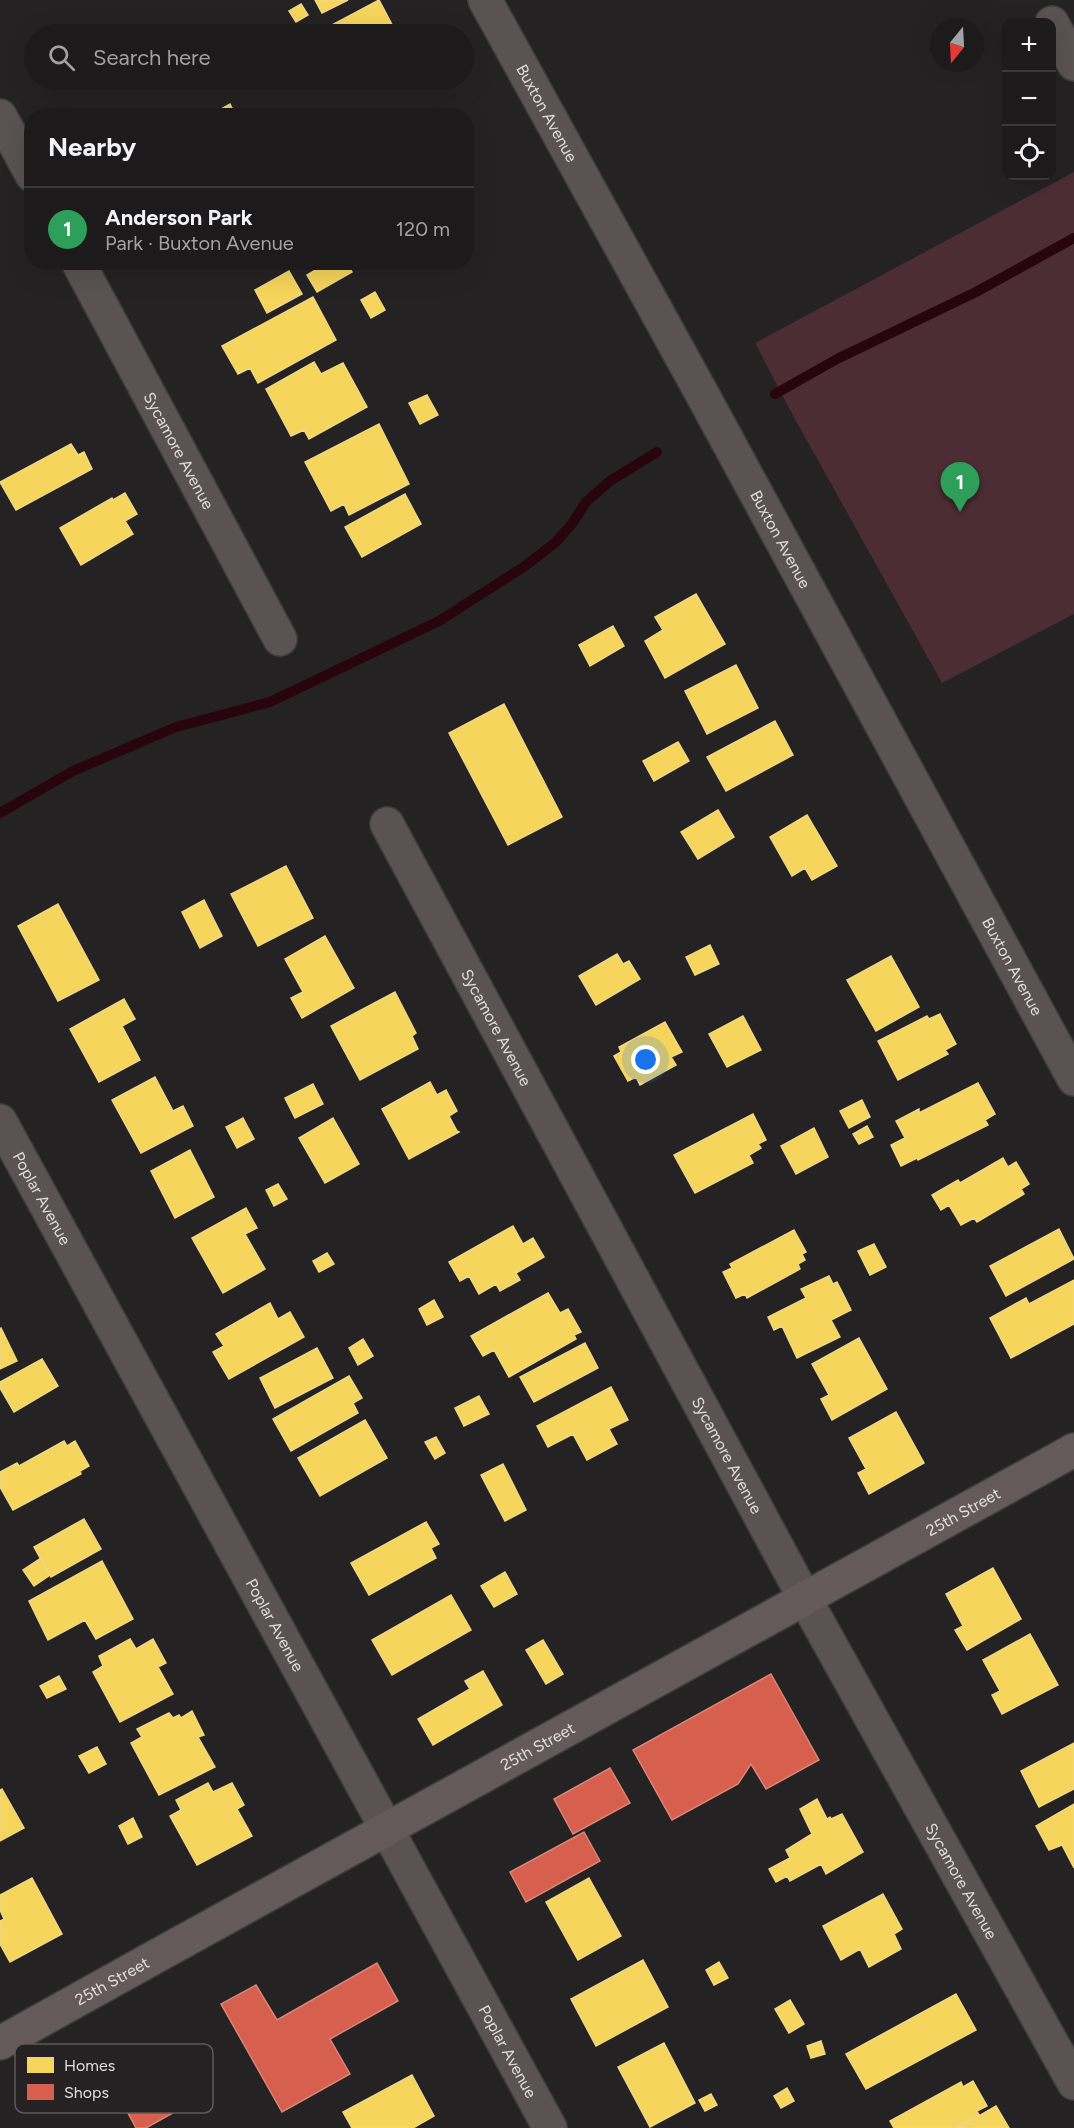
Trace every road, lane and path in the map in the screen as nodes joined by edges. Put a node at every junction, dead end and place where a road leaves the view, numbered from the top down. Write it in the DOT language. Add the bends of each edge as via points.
graph roads {
  1 [pos="485,0"];
  2 [pos="1039,0"];
  3 [pos="1048,18"];
  4 [pos="1056,32"];
  5 [pos="1074,64"];
  6 [pos="0,116"];
  7 [pos="24,160"];
  8 [pos="82,270"];
  9 [pos="280,639"];
  10 [pos="387,824"];
  11 [pos="1074,1079"];
  12 [pos="0,1121"];
  13 [pos="1074,1450"];
  14 [pos="806,1599"];
  15 [pos="386,1828"];
  16 [pos="0,2043"];
  17 [pos="1074,2083"];
  18 [pos="550,2128"];
  1 -- 11 [label="street, Buxton Avenue"];
  2 -- 3 [label="street"];
  4 -- 5 [label="street"];
  6 -- 7 [label="street"];
  8 -- 9 [label="street, Sycamore Avenue"];
  10 -- 14 [label="street, Sycamore Avenue"];
  12 -- 15 [label="street, Poplar Avenue"];
  13 -- 14 [label="main road, 25th Street"];
  14 -- 15 [label="main road, 25th Street"];
  14 -- 17 [label="street, Sycamore Avenue"];
  15 -- 16 [label="main road, 25th Street"];
  15 -- 18 [label="street, Poplar Avenue"];
}
